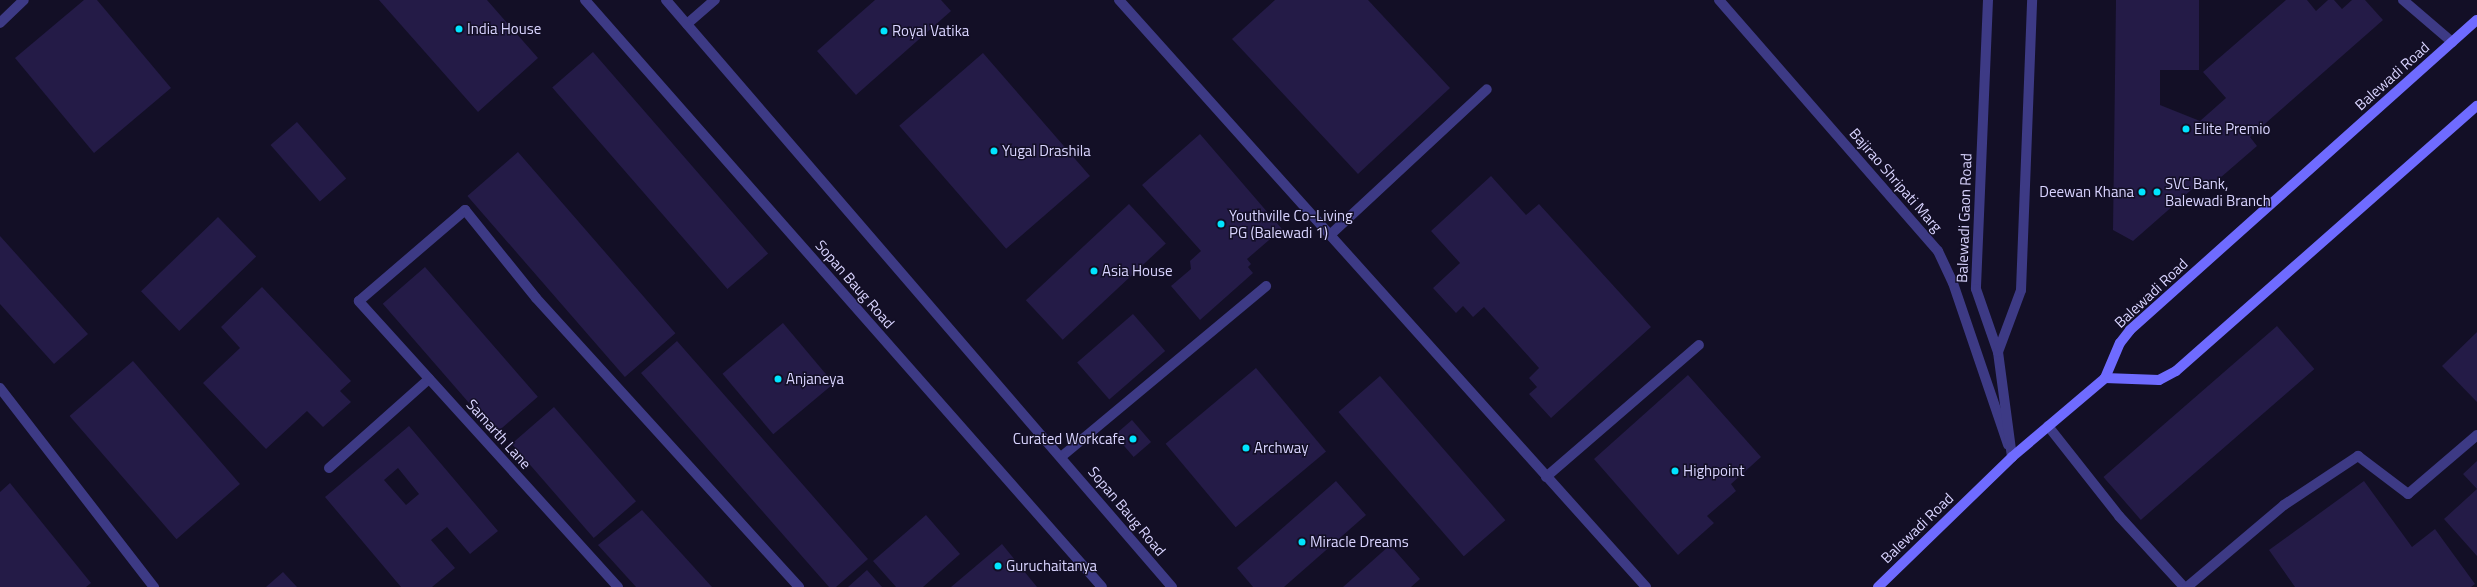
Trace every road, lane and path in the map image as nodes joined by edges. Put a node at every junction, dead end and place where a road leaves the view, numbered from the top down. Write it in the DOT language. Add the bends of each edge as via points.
graph roads {
  1 [pos="24,0"];
  2 [pos="586,0"];
  3 [pos="666,0"];
  4 [pos="715,0"];
  5 [pos="1119,0"];
  6 [pos="1719,0"];
  7 [pos="1988,0"];
  8 [pos="2032,0"];
  9 [pos="2403,0"];
  10 [pos="2477,20"];
  11 [pos="0,23"];
  12 [pos="686,24"];
  13 [pos="2452,42"];
  14 [pos="1487,89"];
  15 [pos="2477,106"];
  16 [pos="1330,235"];
  17 [pos="1266,286"];
  18 [pos="1699,345"];
  19 [pos="1998,352"];
  20 [pos="2105,378"];
  21 [pos="429,379"];
  22 [pos="0,388"];
  23 [pos="2048,426"];
  24 [pos="2477,435"];
  25 [pos="1061,457"];
  26 [pos="2012,457"];
  27 [pos="329,468"];
  28 [pos="1546,477"];
  29 [pos="154,587"];
  30 [pos="618,587"];
  31 [pos="799,587"];
  32 [pos="1102,587"];
  33 [pos="1172,587"];
  34 [pos="1646,587"];
  35 [pos="1878,587"];
  36 [pos="2186,587"];
  1 -- 11 [label="street"];
  2 -- 32 [label="street, Sopan Baug Road"];
  3 -- 12 [label="street, Sopan Baug Road"];
  4 -- 12 [label="street"];
  5 -- 16 [label="street"];
  6 -- 26 [label="street, Bajirao Shripati Marg" via="1938,251 1954,283"];
  7 -- 19 [label="street, Balewadi Gaon Road" via="1976,289"];
  8 -- 19 [label="street" via="2021,290"];
  9 -- 13 [label="street"];
  10 -- 13 [label="main road, Balewadi Road"];
  12 -- 25 [label="street, Sopan Baug Road"];
  13 -- 20 [label="main road, Balewadi Road" via="2130,330 2120,343"];
  14 -- 16 [label="street"];
  15 -- 20 [label="main road" via="2176,371 2159,380"];
  16 -- 28 [label="street"];
  17 -- 25 [label="street"];
  18 -- 28 [label="street"];
  19 -- 26 [label="street, Balewadi Gaon Road"];
  20 -- 23 [label="main road, Balewadi Road"];
  21 -- 27 [label="street"];
  21 -- 30 [label="street, Samarth Lane"];
  21 -- 31 [label="street, Samarth Lane" via="359,301 465,210 536,298"];
  22 -- 29 [label="street"];
  23 -- 26 [label="main road, Balewadi Road"];
  23 -- 36 [label="street" via="2119,516"];
  24 -- 36 [label="street" via="2408,494 2358,456 2284,505"];
  25 -- 33 [label="street, Sopan Baug Road"];
  26 -- 35 [label="main road, Balewadi Road"];
  28 -- 34 [label="street"];
}
